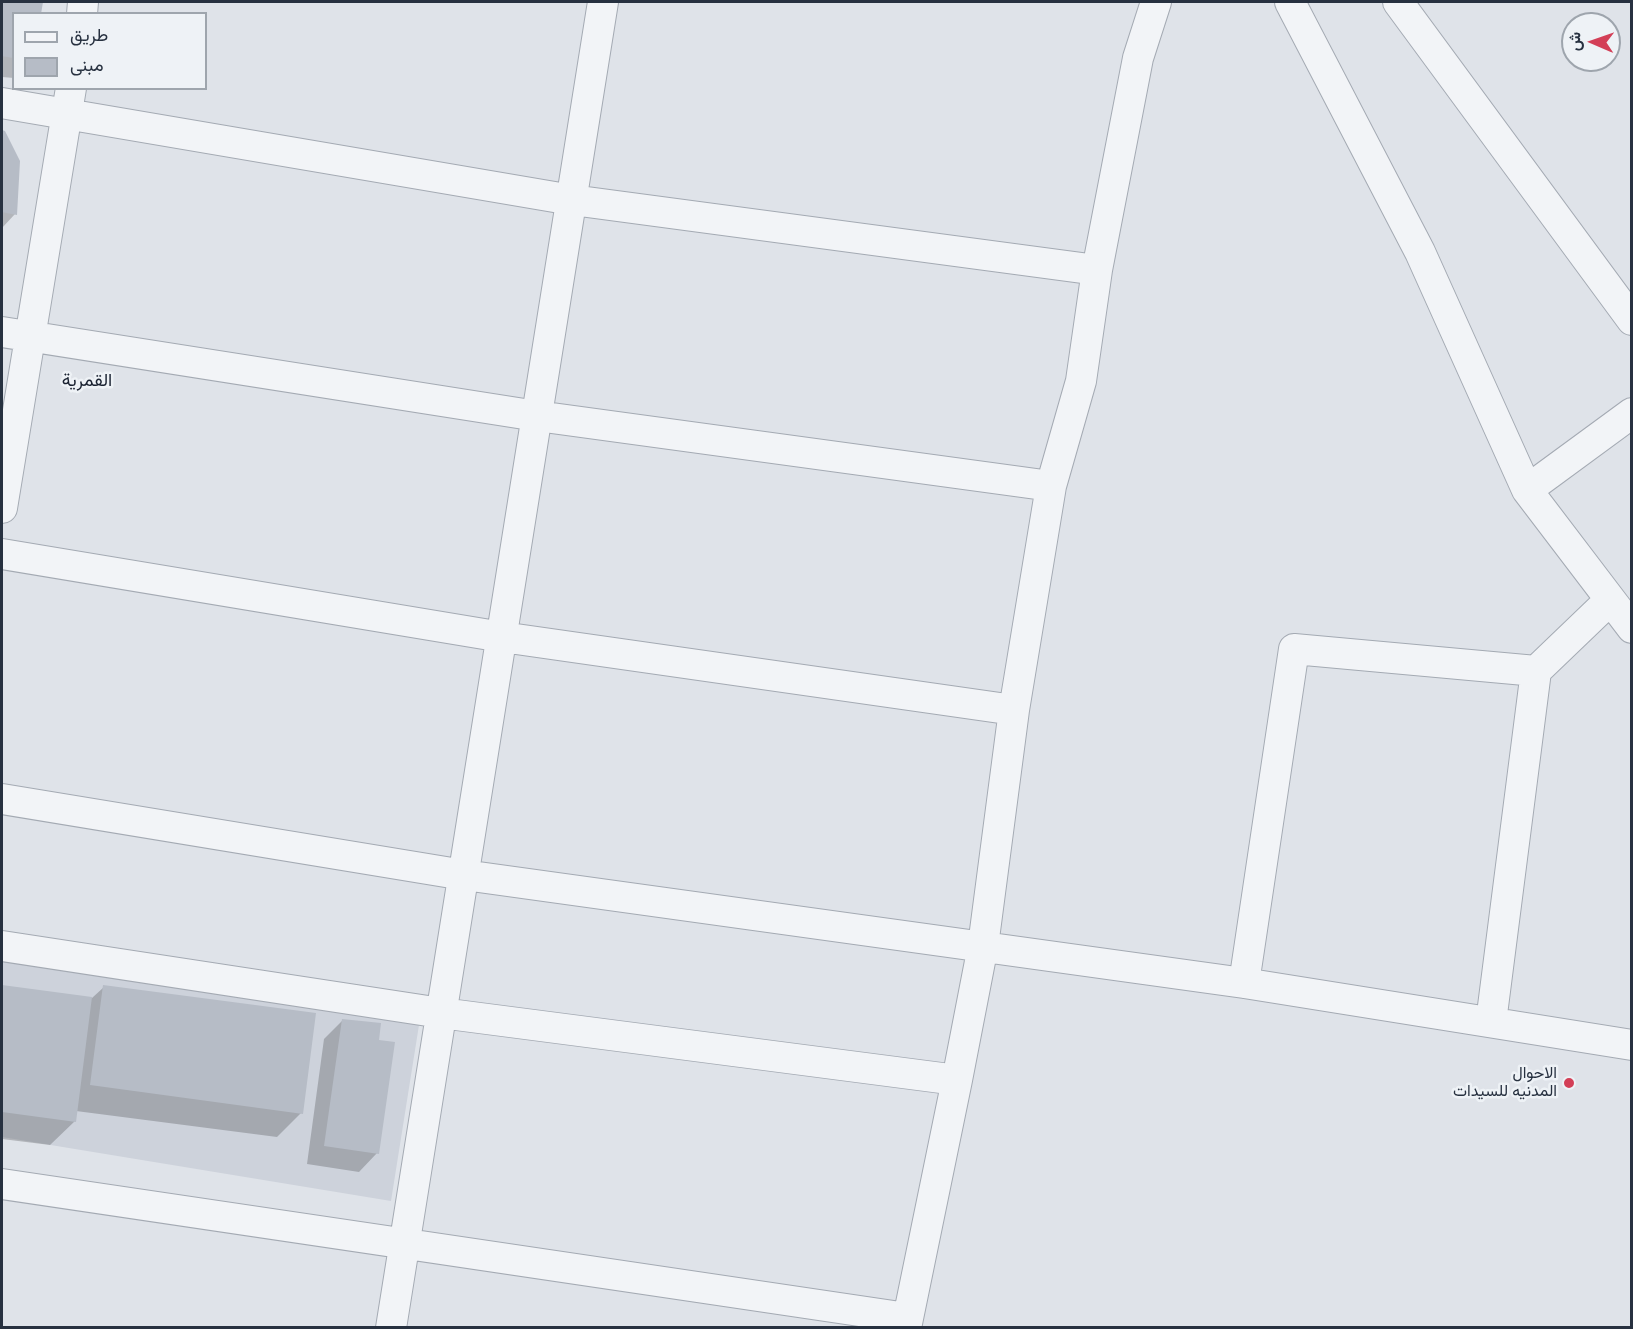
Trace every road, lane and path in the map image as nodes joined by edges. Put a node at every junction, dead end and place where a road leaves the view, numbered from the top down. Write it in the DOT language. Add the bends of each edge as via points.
graph roads {
  1 [pos="603,2"];
  2 [pos="1156,2"];
  3 [pos="1290,2"];
  4 [pos="1398,2"];
  5 [pos="69,101"];
  6 [pos="2,103"];
  7 [pos="572,200"];
  8 [pos="1097,270"];
  9 [pos="1632,320"];
  10 [pos="16,335"];
  11 [pos="1632,413"];
  12 [pos="537,416"];
  13 [pos="1051,486"];
  14 [pos="1527,489"];
  15 [pos="2,508"];
  16 [pos="2,554"];
  17 [pos="1610,600"];
  18 [pos="1632,628"];
  19 [pos="502,637"];
  20 [pos="1536,671"];
  21 [pos="1014,710"];
  22 [pos="2,799"];
  23 [pos="464,875"];
  24 [pos="2,946"];
  25 [pos="983,946"];
  26 [pos="1244,983"];
  27 [pos="441,1013"];
  28 [pos="1491,1022"];
  29 [pos="1632,1045"];
  30 [pos="957,1080"];
  31 [pos="2,1184"];
  32 [pos="405,1244"];
  33 [pos="907,1323"];
  34 [pos="392,1328"];
  1 -- 7 [label="street"];
  2 -- 8 [label="street" via="1138,58"];
  3 -- 14 [label="street" via="1420,252"];
  4 -- 9 [label="street"];
  5 -- 6 [label="street"];
  5 -- 7 [label="street"];
  5 -- 10 [label="street"];
  7 -- 8 [label="street"];
  7 -- 12 [label="street"];
  8 -- 13 [label="street" via="1081,381"];
  10 -- 12 [label="street"];
  10 -- 15 [label="street"];
  11 -- 14 [label="street"];
  12 -- 13 [label="street"];
  12 -- 19 [label="street"];
  13 -- 21 [label="street"];
  14 -- 17 [label="street"];
  16 -- 19 [label="street"];
  17 -- 18 [label="street"];
  17 -- 20 [label="street"];
  19 -- 21 [label="street"];
  19 -- 23 [label="street"];
  20 -- 26 [label="street" via="1294,649"];
  20 -- 28 [label="street"];
  21 -- 25 [label="street"];
  22 -- 23 [label="street"];
  23 -- 25 [label="street"];
  23 -- 27 [label="street"];
  24 -- 27 [label="street"];
  25 -- 26 [label="street"];
  25 -- 30 [label="street"];
  26 -- 28 [label="street"];
  27 -- 30 [label="street"];
  27 -- 32 [label="street"];
  28 -- 29 [label="street"];
  30 -- 33 [label="street"];
  31 -- 32 [label="street"];
  32 -- 33 [label="street"];
  32 -- 34 [label="street"];
}
